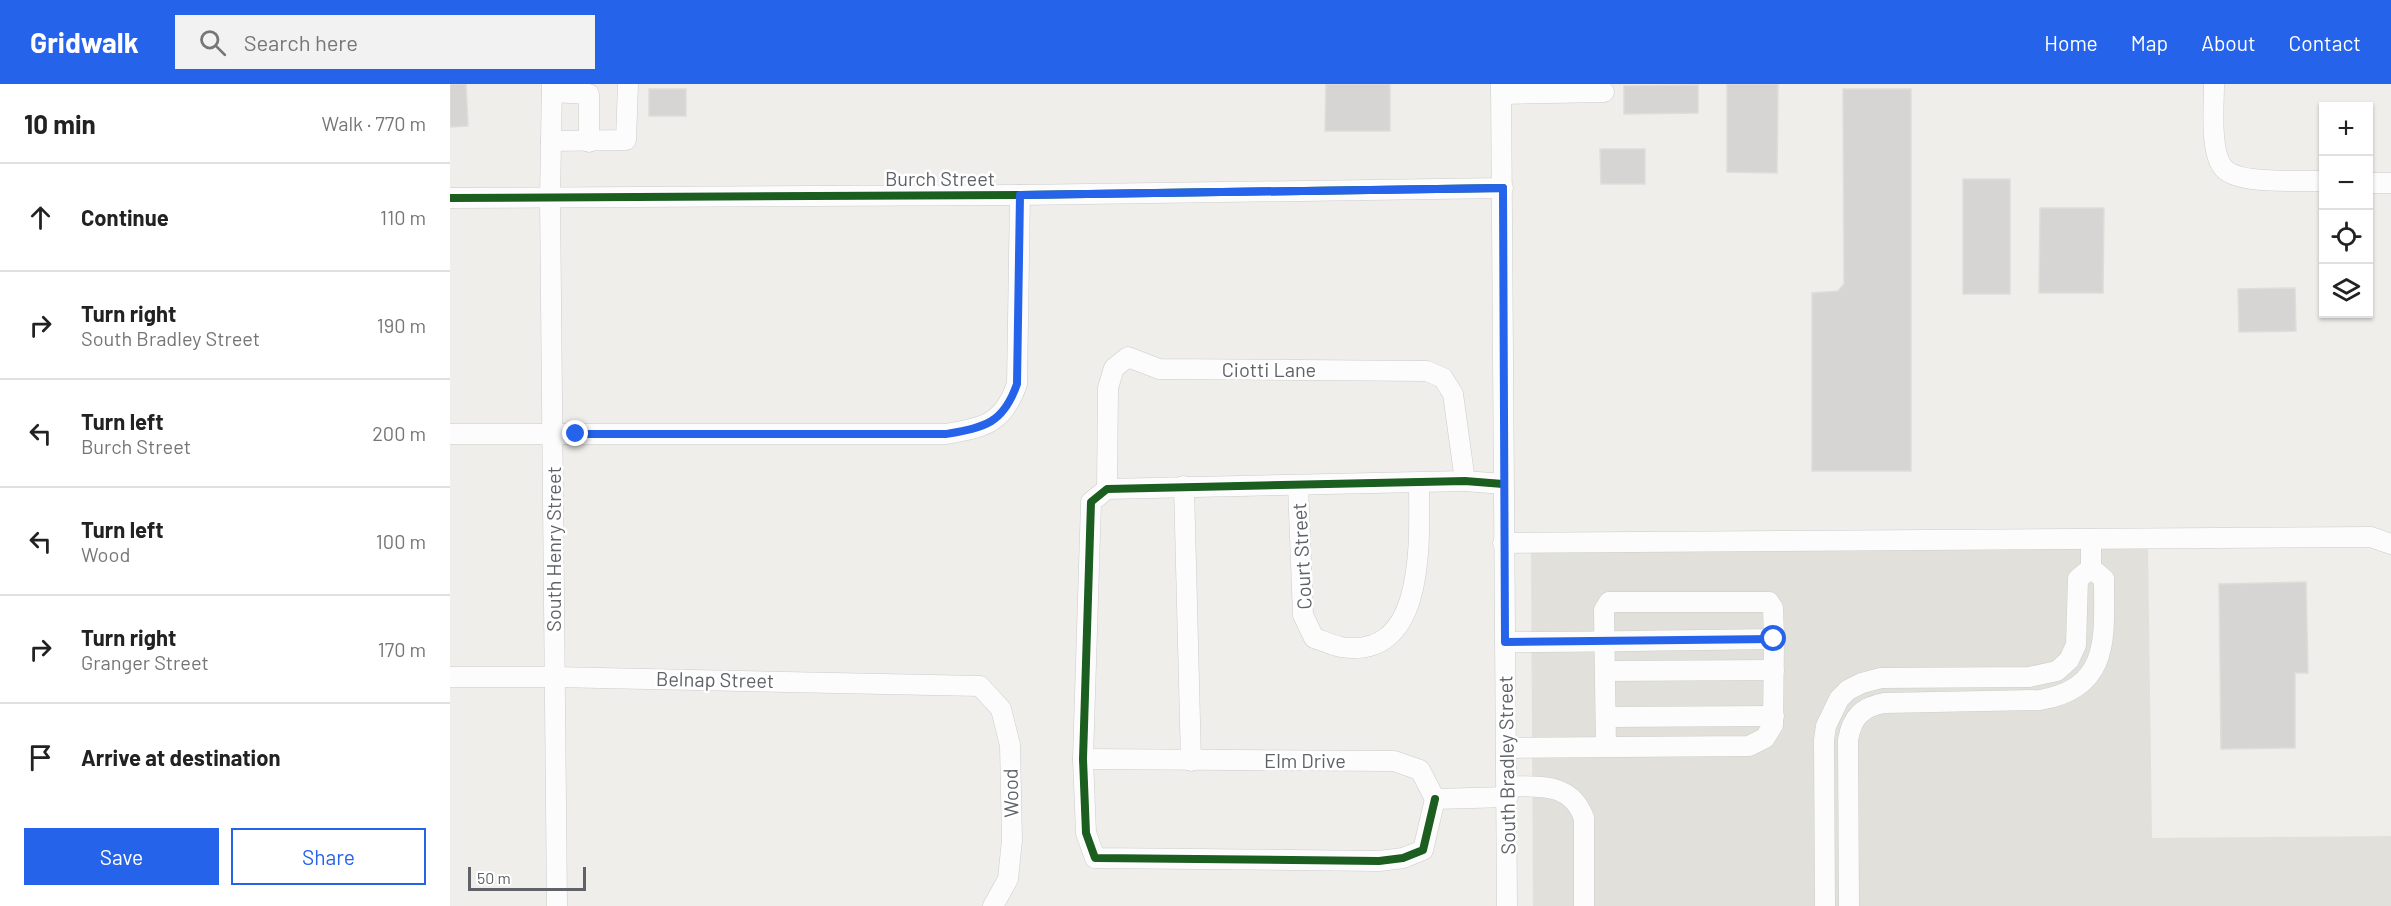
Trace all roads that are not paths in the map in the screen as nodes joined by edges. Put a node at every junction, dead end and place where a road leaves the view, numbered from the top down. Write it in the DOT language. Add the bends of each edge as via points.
graph roads {
  1 [pos="628,84"];
  2 [pos="2214,84"];
  3 [pos="552,88"];
  4 [pos="1501,89"];
  5 [pos="1544,89"];
  6 [pos="1604,92"];
  7 [pos="550,141"];
  8 [pos="589,142"];
  9 [pos="2319,181"];
  10 [pos="2373,183"];
  11 [pos="2391,183"];
  12 [pos="1503,188"];
  13 [pos="1020,195"];
  14 [pos="450,198"];
  15 [pos="550,198"];
  16 [pos="450,434"];
  17 [pos="554,434"];
  18 [pos="1465,481"];
  19 [pos="1419,483"];
  20 [pos="1299,484"];
  21 [pos="1503,484"];
  22 [pos="1184,486"];
  23 [pos="1107,489"];
  24 [pos="2091,539"];
  25 [pos="1503,543"];
  26 [pos="2391,544"];
  27 [pos="2091,568"];
  28 [pos="1774,639"];
  29 [pos="1605,641"];
  30 [pos="1505,642"];
  31 [pos="1774,670"];
  32 [pos="1606,671"];
  33 [pos="450,677"];
  34 [pos="554,677"];
  35 [pos="980,686"];
  36 [pos="1774,716"];
  37 [pos="1606,717"];
  38 [pos="1606,747"];
  39 [pos="1507,748"];
  40 [pos="1083,759"];
  41 [pos="1191,761"];
  42 [pos="1508,792"];
  43 [pos="1435,799"];
  44 [pos="558,906"];
  45 [pos="993,906"];
  46 [pos="1507,906"];
  47 [pos="1584,906"];
  48 [pos="1825,906"];
  49 [pos="1849,906"];
  1 -- 8 [label="street" via="628,136 621,142"];
  2 -- 9 [label="street" via="2216,149 2222,166 2233,176"];
  3 -- 7 [label="street, South Henry Street"];
  3 -- 8 [label="street" via="589,94"];
  4 -- 5 [label="street"];
  4 -- 12 [label="street, South Bradley Street"];
  5 -- 6 [label="street"];
  7 -- 8 [label="street"];
  7 -- 15 [label="street, South Henry Street"];
  10 -- 11 [label="street"];
  12 -- 13 [label="street, Burch Street"];
  12 -- 21 [label="street, South Bradley Street"];
  13 -- 15 [label="street, Burch Street"];
  13 -- 17 [label="street" via="1017,384 1009,405 984,427 946,434"];
  14 -- 15 [label="street, Burch Street"];
  15 -- 17 [label="street, South Henry Street"];
  16 -- 17 [label="street"];
  17 -- 34 [label="street, South Henry Street"];
  18 -- 19 [label="street"];
  18 -- 21 [label="street"];
  18 -- 23 [label="street, Ciotti Lane" via="1453,394 1443,378 1427,371 1159,369 1128,357 1114,368 1108,388"];
  19 -- 20 [label="street"];
  19 -- 20 [label="street, Court Street" via="1419,560 1410,604 1382,639 1361,647 1341,647 1314,638 1303,615"];
  20 -- 22 [label="street"];
  21 -- 25 [label="street, South Bradley Street"];
  22 -- 23 [label="street"];
  22 -- 41 [label="street"];
  23 -- 40 [label="street" via="1091,502"];
  24 -- 25 [label="street"];
  24 -- 26 [label="street" via="2371,537"];
  24 -- 27 [label="street"];
  25 -- 30 [label="street, South Bradley Street"];
  27 -- 48 [label="street" via="2078,579 2076,645 2069,660 2056,671 2029,677 1881,678 1862,682 1839,699 1831,711 1824,740"];
  27 -- 49 [label="street" via="2104,579 2104,637 2095,668 2073,690 2040,700 1884,703 1869,706 1854,719 1848,740"];
  28 -- 29 [label="street"];
  28 -- 29 [label="street" via="1773,608 1769,602 1618,601 1609,602 1604,609"];
  28 -- 31 [label="street"];
  29 -- 30 [label="street"];
  29 -- 32 [label="street"];
  30 -- 39 [label="street, South Bradley Street"];
  31 -- 32 [label="street"];
  31 -- 36 [label="street"];
  32 -- 37 [label="street"];
  33 -- 34 [label="street, Belnap Street"];
  34 -- 35 [label="street, Belnap Street"];
  34 -- 44 [label="street, South Henry Street"];
  35 -- 45 [label="street, Wood" via="1001,709 1010,745 1012,840 1008,879"];
  36 -- 37 [label="street"];
  36 -- 38 [label="street" via="1765,738 1749,746"];
  37 -- 38 [label="street"];
  38 -- 39 [label="street"];
  39 -- 42 [label="street, South Bradley Street"];
  40 -- 41 [label="street, Elm Drive"];
  40 -- 43 [label="street" via="1086,833 1095,858 1402,858 1423,850"];
  41 -- 43 [label="street, Elm Drive" via="1394,760 1420,770"];
  42 -- 43 [label="street"];
  42 -- 46 [label="street, South Bradley Street"];
  42 -- 47 [label="street" via="1560,789 1581,808"];
}
